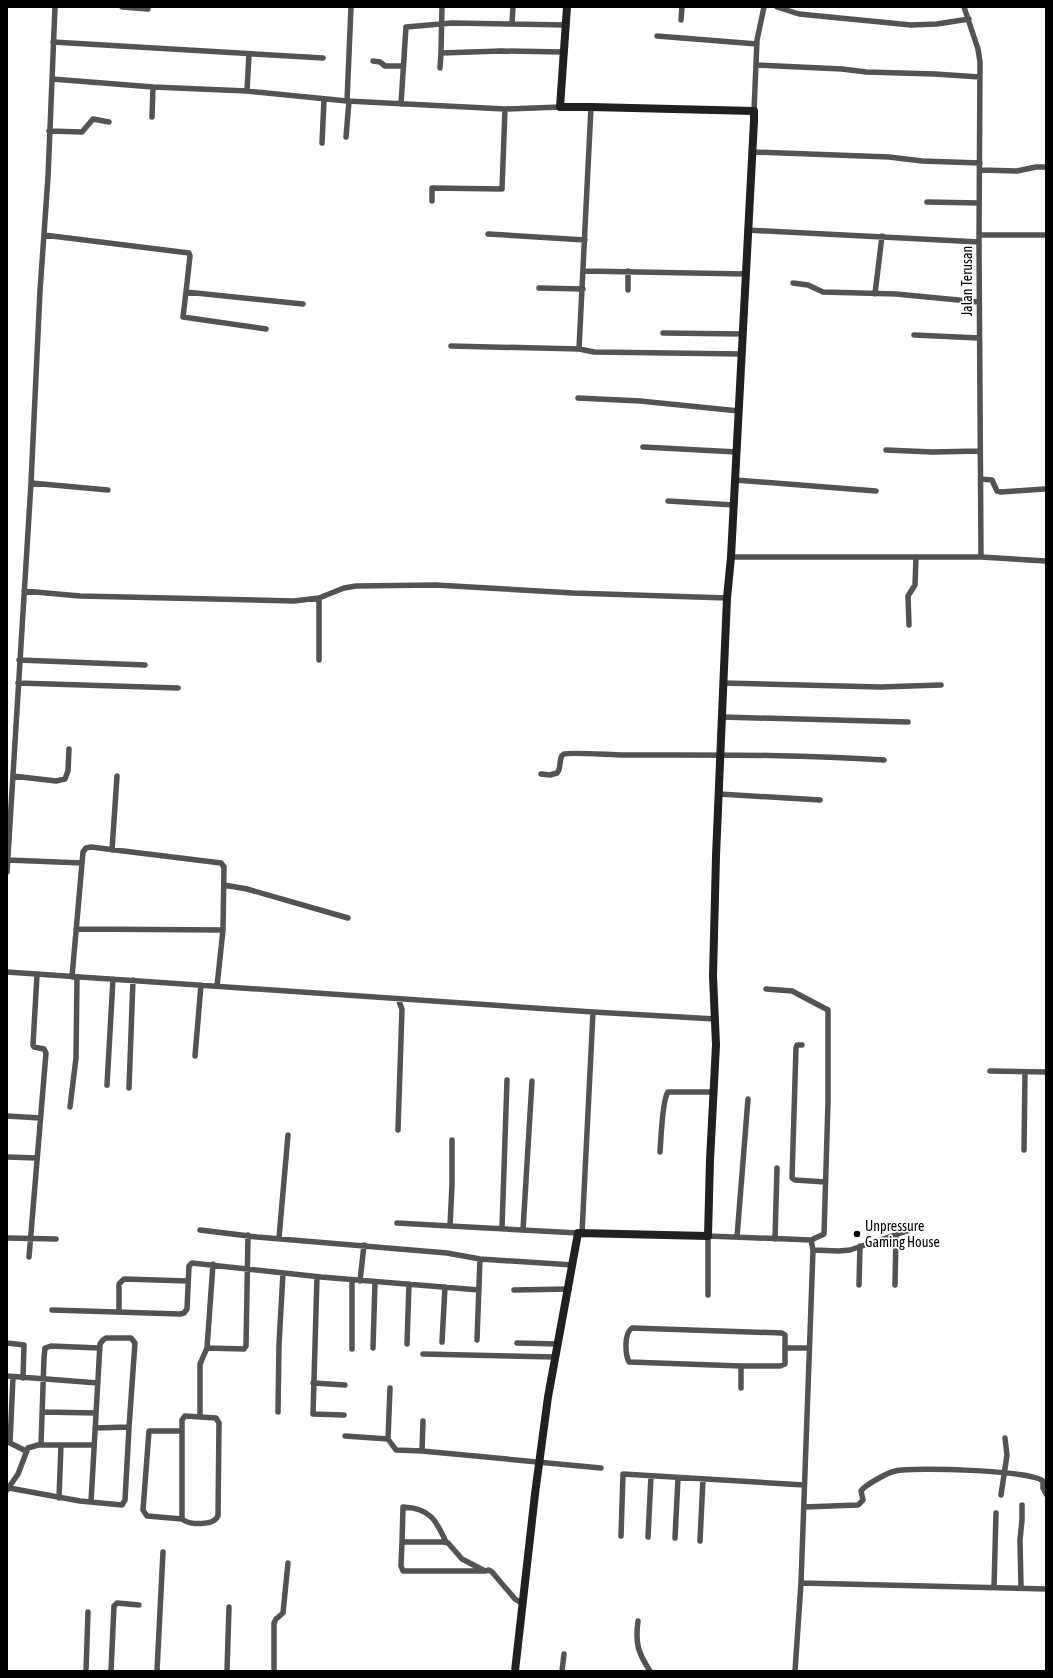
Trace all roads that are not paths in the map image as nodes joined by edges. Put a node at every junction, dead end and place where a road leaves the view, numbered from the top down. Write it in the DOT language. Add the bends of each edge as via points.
graph roads {
  1 [pos="56,7"];
  2 [pos="122,7"];
  3 [pos="351,7"];
  4 [pos="442,7"];
  5 [pos="513,7"];
  6 [pos="567,7"];
  7 [pos="682,7"];
  8 [pos="764,7"];
  9 [pos="777,7"];
  10 [pos="964,7"];
  11 [pos="148,9"];
  12 [pos="968,19"];
  13 [pos="681,20"];
  14 [pos="442,24"];
  15 [pos="512,24"];
  16 [pos="565,25"];
  17 [pos="657,36"];
  18 [pos="53,42"];
  19 [pos="757,44"];
  20 [pos="563,52"];
  21 [pos="441,53"];
  22 [pos="249,54"];
  23 [pos="323,58"];
  24 [pos="373,61"];
  25 [pos="756,65"];
  26 [pos="403,66"];
  27 [pos="440,68"];
  28 [pos="980,77"];
  29 [pos="52,79"];
  30 [pos="153,87"];
  31 [pos="247,91"];
  32 [pos="324,100"];
  33 [pos="348,101"];
  34 [pos="401,104"];
  35 [pos="560,107"];
  36 [pos="591,107"];
  37 [pos="505,109"];
  38 [pos="754,111"];
  39 [pos="152,117"];
  40 [pos="109,122"];
  41 [pos="49,131"];
  42 [pos="346,137"];
  43 [pos="322,143"];
  44 [pos="753,152"];
  45 [pos="980,163"];
  46 [pos="1046,168"];
  47 [pos="980,170"];
  48 [pos="432,201"];
  49 [pos="927,202"];
  50 [pos="979,203"];
  51 [pos="747,230"];
  52 [pos="488,234"];
  53 [pos="979,234"];
  54 [pos="44,235"];
  55 [pos="1046,235"];
  56 [pos="882,236"];
  57 [pos="585,240"];
  58 [pos="979,242"];
  59 [pos="583,271"];
  60 [pos="628,271"];
  61 [pos="746,274"];
  62 [pos="793,283"];
  63 [pos="539,288"];
  64 [pos="583,289"];
  65 [pos="628,290"];
  66 [pos="186,292"];
  67 [pos="875,294"];
  68 [pos="979,302"];
  69 [pos="303,304"];
  70 [pos="266,329"];
  71 [pos="663,333"];
  72 [pos="743,334"];
  73 [pos="914,335"];
  74 [pos="979,338"];
  75 [pos="451,346"];
  76 [pos="579,349"];
  77 [pos="742,354"];
  78 [pos="578,398"];
  79 [pos="739,411"];
  80 [pos="643,446"];
  81 [pos="886,450"];
  82 [pos="980,451"];
  83 [pos="737,452"];
  84 [pos="981,479"];
  85 [pos="735,480"];
  86 [pos="31,483"];
  87 [pos="1044,489"];
  88 [pos="108,490"];
  89 [pos="876,491"];
  90 [pos="668,501"];
  91 [pos="734,504"];
  92 [pos="731,557"];
  93 [pos="916,557"];
  94 [pos="981,557"];
  95 [pos="1046,561"];
  96 [pos="24,591"];
  97 [pos="319,598"];
  98 [pos="728,598"];
  99 [pos="908,625"];
  100 [pos="19,660"];
  101 [pos="319,660"];
  102 [pos="145,665"];
  103 [pos="18,683"];
  104 [pos="724,683"];
  105 [pos="941,685"];
  106 [pos="178,688"];
  107 [pos="722,717"];
  108 [pos="908,722"];
  109 [pos="69,749"];
  110 [pos="720,754"];
  111 [pos="884,760"];
  112 [pos="541,774"];
  113 [pos="13,776"];
  114 [pos="117,776"];
  115 [pos="718,794"];
  116 [pos="820,800"];
  117 [pos="112,850"];
  118 [pos="8,860"];
  119 [pos="82,863"];
  120 [pos="7,872"];
  121 [pos="224,885"];
  122 [pos="348,918"];
  123 [pos="76,929"];
  124 [pos="223,930"];
  125 [pos="7,972"];
  126 [pos="37,975"];
  127 [pos="75,977"];
  128 [pos="113,979"];
  129 [pos="133,980"];
  130 [pos="201,985"];
  131 [pos="216,986"];
  132 [pos="766,989"];
  133 [pos="398,999"];
  134 [pos="593,1012"];
  135 [pos="715,1019"];
  136 [pos="802,1044"];
  137 [pos="195,1056"];
  138 [pos="990,1071"];
  139 [pos="1025,1072"];
  140 [pos="1046,1072"];
  141 [pos="507,1080"];
  142 [pos="532,1082"];
  143 [pos="107,1085"];
  144 [pos="129,1088"];
  145 [pos="713,1092"];
  146 [pos="748,1099"];
  147 [pos="70,1107"];
  148 [pos="7,1116"];
  149 [pos="40,1118"];
  150 [pos="398,1130"];
  151 [pos="288,1134"];
  152 [pos="452,1140"];
  153 [pos="1024,1150"];
  154 [pos="660,1152"];
  155 [pos="7,1157"];
  156 [pos="37,1158"];
  157 [pos="777,1168"];
  158 [pos="825,1182"];
  159 [pos="397,1223"];
  160 [pos="450,1226"];
  161 [pos="502,1228"];
  162 [pos="200,1230"];
  163 [pos="523,1230"];
  164 [pos="910,1230"];
  165 [pos="580,1233"];
  166 [pos="896,1234"];
  167 [pos="248,1235"];
  168 [pos="708,1236"];
  169 [pos="737,1237"];
  170 [pos="7,1238"];
  171 [pos="30,1238"];
  172 [pos="279,1238"];
  173 [pos="775,1239"];
  174 [pos="56,1240"];
  175 [pos="811,1240"];
  176 [pos="364,1245"];
  177 [pos="860,1246"];
  178 [pos="813,1250"];
  179 [pos="29,1257"];
  180 [pos="480,1259"];
  181 [pos="213,1264"];
  182 [pos="573,1264"];
  183 [pos="248,1270"];
  184 [pos="283,1273"];
  185 [pos="317,1277"];
  186 [pos="352,1280"];
  187 [pos="188,1281"];
  188 [pos="360,1281"];
  189 [pos="375,1282"];
  190 [pos="409,1284"];
  191 [pos="859,1285"];
  192 [pos="895,1285"];
  193 [pos="445,1287"];
  194 [pos="569,1289"];
  195 [pos="479,1290"];
  196 [pos="514,1290"];
  197 [pos="708,1295"];
  198 [pos="52,1310"];
  199 [pos="119,1312"];
  200 [pos="477,1340"];
  201 [pos="442,1342"];
  202 [pos="7,1343"];
  203 [pos="517,1343"];
  204 [pos="407,1344"];
  205 [pos="558,1344"];
  206 [pos="99,1348"];
  207 [pos="206,1348"];
  208 [pos="373,1348"];
  209 [pos="786,1348"];
  210 [pos="809,1348"];
  211 [pos="352,1349"];
  212 [pos="423,1354"];
  213 [pos="555,1357"];
  214 [pos="741,1366"];
  215 [pos="10,1377"];
  216 [pos="23,1378"];
  217 [pos="43,1379"];
  218 [pos="98,1383"];
  219 [pos="313,1383"];
  220 [pos="345,1385"];
  221 [pos="390,1388"];
  222 [pos="741,1388"];
  223 [pos="42,1412"];
  224 [pos="278,1412"];
  225 [pos="96,1413"];
  226 [pos="344,1415"];
  227 [pos="200,1416"];
  228 [pos="423,1421"];
  229 [pos="95,1428"];
  230 [pos="129,1428"];
  231 [pos="182,1431"];
  232 [pos="345,1436"];
  233 [pos="1005,1438"];
  234 [pos="388,1439"];
  235 [pos="9,1442"];
  236 [pos="41,1445"];
  237 [pos="60,1445"];
  238 [pos="93,1445"];
  239 [pos="26,1451"];
  240 [pos="422,1451"];
  241 [pos="540,1462"];
  242 [pos="601,1468"];
  243 [pos="1004,1473"];
  244 [pos="651,1476"];
  245 [pos="678,1478"];
  246 [pos="703,1479"];
  247 [pos="804,1485"];
  248 [pos="8,1489"];
  249 [pos="1046,1494"];
  250 [pos="1001,1495"];
  251 [pos="59,1498"];
  252 [pos="91,1502"];
  253 [pos="1022,1505"];
  254 [pos="804,1507"];
  255 [pos="996,1513"];
  256 [pos="182,1520"];
  257 [pos="621,1536"];
  258 [pos="648,1537"];
  259 [pos="675,1538"];
  260 [pos="700,1541"];
  261 [pos="402,1542"];
  262 [pos="446,1542"];
  263 [pos="163,1552"];
  264 [pos="288,1562"];
  265 [pos="485,1571"];
  266 [pos="801,1583"];
  267 [pos="994,1587"];
  268 [pos="1021,1588"];
  269 [pos="1046,1589"];
  270 [pos="523,1600"];
  271 [pos="139,1605"];
  272 [pos="229,1607"];
  273 [pos="88,1612"];
  274 [pos="638,1621"];
  275 [pos="564,1654"];
  276 [pos="86,1671"];
  277 [pos="111,1671"];
  278 [pos="157,1671"];
  279 [pos="227,1671"];
  280 [pos="274,1671"];
  281 [pos="515,1671"];
  282 [pos="562,1671"];
  283 [pos="650,1671"];
  284 [pos="795,1671"];
  1 -- 18 [label="street"];
  2 -- 11 [label="street"];
  3 -- 33 [label="street"];
  4 -- 14 [label="street"];
  5 -- 15 [label="street"];
  6 -- 16 [label="street"];
  7 -- 13 [label="street"];
  8 -- 19 [label="street"];
  9 -- 12 [label="street" via="799,14 911,25"];
  10 -- 12 [label="street, Jalan Terusan"];
  12 -- 28 [label="street, Jalan Terusan" via="978,49"];
  14 -- 15 [label="street"];
  14 -- 21 [label="street"];
  14 -- 26 [label="street" via="406,27"];
  15 -- 16 [label="street"];
  16 -- 20 [label="street"];
  17 -- 19 [label="street"];
  18 -- 22 [label="street"];
  18 -- 29 [label="street"];
  19 -- 25 [label="street"];
  20 -- 21 [label="street"];
  20 -- 35 [label="street"];
  21 -- 27 [label="street"];
  22 -- 23 [label="street"];
  22 -- 31 [label="street"];
  24 -- 26 [label="street" via="385,66"];
  25 -- 28 [label="street"];
  25 -- 38 [label="street"];
  26 -- 34 [label="street"];
  28 -- 45 [label="street, Jalan Terusan"];
  29 -- 30 [label="street"];
  29 -- 41 [label="street"];
  30 -- 31 [label="street"];
  30 -- 39 [label="street"];
  31 -- 32 [label="street"];
  32 -- 33 [label="street"];
  32 -- 43 [label="street"];
  33 -- 34 [label="street"];
  33 -- 42 [label="street"];
  34 -- 37 [label="street"];
  35 -- 36 [label="street"];
  35 -- 37 [label="street"];
  36 -- 38 [label="street"];
  36 -- 57 [label="street"];
  37 -- 48 [label="street" via="502,189 432,188"];
  38 -- 44 [label="street"];
  40 -- 41 [label="street" via="93,119 82,132"];
  41 -- 54 [label="street"];
  44 -- 45 [label="street"];
  44 -- 51 [label="street"];
  45 -- 47 [label="street, Jalan Terusan"];
  46 -- 47 [label="street" via="1036,167 1017,171"];
  47 -- 50 [label="street, Jalan Terusan"];
  49 -- 50 [label="street"];
  50 -- 53 [label="street, Jalan Terusan"];
  51 -- 56 [label="street"];
  51 -- 61 [label="street"];
  52 -- 57 [label="street"];
  53 -- 55 [label="street"];
  53 -- 58 [label="street, Jalan Terusan"];
  54 -- 66 [label="street" via="189,253"];
  54 -- 86 [label="street"];
  56 -- 58 [label="street"];
  56 -- 67 [label="street"];
  57 -- 59 [label="street"];
  58 -- 68 [label="street, Jalan Terusan"];
  59 -- 60 [label="street"];
  59 -- 64 [label="street"];
  60 -- 61 [label="street"];
  60 -- 65 [label="street"];
  61 -- 72 [label="street"];
  62 -- 67 [label="street" via="808,285 823,292"];
  63 -- 64 [label="street"];
  64 -- 76 [label="street"];
  66 -- 69 [label="street"];
  66 -- 70 [label="street" via="183,317"];
  67 -- 68 [label="street"];
  68 -- 74 [label="street, Jalan Terusan"];
  71 -- 72 [label="street"];
  72 -- 77 [label="street"];
  73 -- 74 [label="street"];
  74 -- 82 [label="street, Jalan Terusan"];
  75 -- 76 [label="street"];
  76 -- 77 [label="street" via="594,352"];
  77 -- 79 [label="street"];
  78 -- 79 [label="street"];
  79 -- 83 [label="street"];
  80 -- 83 [label="street"];
  81 -- 82 [label="street"];
  82 -- 84 [label="street, Jalan Terusan"];
  83 -- 85 [label="street"];
  84 -- 87 [label="street" via="992,480 1001,492"];
  84 -- 94 [label="street, Jalan Terusan"];
  85 -- 89 [label="street"];
  85 -- 91 [label="street"];
  86 -- 88 [label="street"];
  86 -- 96 [label="street"];
  90 -- 91 [label="street"];
  91 -- 92 [label="street"];
  92 -- 93 [label="street"];
  92 -- 98 [label="street"];
  93 -- 94 [label="street"];
  93 -- 99 [label="street" via="915,585 908,596"];
  94 -- 95 [label="street"];
  96 -- 97 [label="street" via="80,596 294,601"];
  96 -- 100 [label="street"];
  97 -- 98 [label="street" via="356,586 436,584 572,593"];
  97 -- 101 [label="street"];
  98 -- 104 [label="street"];
  100 -- 102 [label="street"];
  100 -- 103 [label="street"];
  103 -- 106 [label="street"];
  103 -- 113 [label="street"];
  104 -- 105 [label="street" via="880,687"];
  104 -- 107 [label="street"];
  107 -- 108 [label="street"];
  107 -- 110 [label="street"];
  109 -- 113 [label="street" via="65,779 56,781"];
  110 -- 111 [label="street" via="776,754"];
  110 -- 112 [label="street" via="568,754 560,758 557,773"];
  110 -- 115 [label="street"];
  113 -- 118 [label="street"];
  114 -- 117 [label="street"];
  115 -- 116 [label="street"];
  115 -- 135 [label="street" via="713,940"];
  117 -- 119 [label="street" via="86,848"];
  117 -- 121 [label="street" via="219,862 224,867"];
  118 -- 119 [label="street"];
  118 -- 120 [label="street"];
  119 -- 123 [label="street"];
  121 -- 122 [label="street" via="247,889"];
  121 -- 124 [label="street"];
  123 -- 124 [label="street"];
  123 -- 127 [label="street"];
  124 -- 131 [label="street"];
  125 -- 126 [label="street"];
  126 -- 127 [label="street"];
  126 -- 149 [label="street" via="33,1045 44,1049 46,1053"];
  127 -- 128 [label="street"];
  127 -- 147 [label="street" via="76,1058"];
  128 -- 129 [label="street"];
  128 -- 143 [label="street"];
  129 -- 130 [label="street"];
  129 -- 144 [label="street"];
  130 -- 131 [label="street"];
  130 -- 137 [label="street"];
  131 -- 133 [label="street"];
  132 -- 158 [label="street" via="792,991 828,1010"];
  133 -- 134 [label="street"];
  133 -- 150 [label="street" via="402,1009"];
  134 -- 135 [label="street"];
  134 -- 165 [label="street"];
  135 -- 145 [label="street"];
  136 -- 158 [label="street" via="796,1048 792,1178"];
  138 -- 139 [label="street"];
  139 -- 140 [label="street"];
  139 -- 153 [label="street"];
  141 -- 161 [label="street"];
  142 -- 163 [label="street"];
  145 -- 154 [label="street" via="668,1092 664,1104"];
  145 -- 168 [label="street"];
  146 -- 169 [label="street"];
  148 -- 149 [label="street"];
  149 -- 156 [label="street"];
  151 -- 172 [label="street"];
  152 -- 160 [label="street"];
  155 -- 156 [label="street"];
  156 -- 171 [label="street"];
  157 -- 173 [label="street"];
  158 -- 175 [label="street" via="824,1234"];
  159 -- 160 [label="street"];
  160 -- 161 [label="street"];
  161 -- 163 [label="street"];
  162 -- 167 [label="street"];
  163 -- 165 [label="street"];
  164 -- 166 [label="street"];
  165 -- 168 [label="street"];
  165 -- 182 [label="street"];
  166 -- 177 [label="street"];
  166 -- 192 [label="street"];
  167 -- 172 [label="street"];
  167 -- 183 [label="street"];
  168 -- 169 [label="street"];
  168 -- 197 [label="street"];
  169 -- 173 [label="street"];
  170 -- 171 [label="street"];
  171 -- 174 [label="street"];
  171 -- 179 [label="street"];
  172 -- 176 [label="street"];
  173 -- 175 [label="street"];
  175 -- 178 [label="street"];
  176 -- 180 [label="street" via="447,1253"];
  176 -- 188 [label="street"];
  177 -- 178 [label="street" via="846,1251"];
  177 -- 191 [label="street"];
  178 -- 210 [label="street"];
  180 -- 182 [label="street"];
  180 -- 195 [label="street"];
  181 -- 183 [label="street"];
  181 -- 187 [label="street" via="190,1264"];
  181 -- 207 [label="street"];
  182 -- 194 [label="street"];
  183 -- 184 [label="street"];
  183 -- 207 [label="street" via="246,1347"];
  184 -- 185 [label="street"];
  184 -- 224 [label="street"];
  185 -- 186 [label="street"];
  185 -- 219 [label="street"];
  186 -- 188 [label="street"];
  186 -- 211 [label="street"];
  187 -- 199 [label="street" via="187,1309 184,1313"];
  187 -- 199 [label="street" via="124,1279 119,1284"];
  188 -- 189 [label="street"];
  189 -- 190 [label="street"];
  189 -- 208 [label="street"];
  190 -- 193 [label="street"];
  190 -- 204 [label="street"];
  193 -- 195 [label="street"];
  193 -- 201 [label="street"];
  194 -- 196 [label="street"];
  194 -- 205 [label="street"];
  195 -- 200 [label="street"];
  198 -- 199 [label="street"];
  202 -- 216 [label="street" via="24,1345"];
  203 -- 205 [label="street"];
  205 -- 213 [label="street"];
  206 -- 217 [label="street" via="46,1347"];
  206 -- 218 [label="street"];
  206 -- 230 [label="street" via="102,1340 106,1338 131,1338 135,1342"];
  207 -- 227 [label="street" via="200,1364"];
  209 -- 210 [label="street"];
  209 -- 214 [label="street" via="784,1365"];
  209 -- 214 [label="street" via="785,1335 782,1333 632,1328 627,1333 629,1362"];
  210 -- 247 [label="street"];
  212 -- 213 [label="street"];
  213 -- 241 [label="street"];
  214 -- 222 [label="street"];
  215 -- 216 [label="street"];
  215 -- 235 [label="street"];
  216 -- 217 [label="street"];
  217 -- 218 [label="street"];
  217 -- 223 [label="street"];
  218 -- 225 [label="street"];
  219 -- 220 [label="street"];
  219 -- 226 [label="street" via="313,1414"];
  221 -- 234 [label="street"];
  223 -- 225 [label="street"];
  223 -- 236 [label="street"];
  225 -- 229 [label="street"];
  227 -- 231 [label="street" via="183,1417"];
  227 -- 256 [label="street" via="216,1418 219,1423 218,1516 214,1522 208,1524"];
  228 -- 240 [label="street"];
  229 -- 230 [label="street"];
  229 -- 238 [label="street"];
  230 -- 252 [label="street" via="125,1503 122,1505"];
  231 -- 256 [label="street"];
  231 -- 256 [label="street" via="149,1431 143,1510 147,1516"];
  232 -- 234 [label="street"];
  233 -- 243 [label="street" via="1007,1455"];
  234 -- 240 [label="street" via="396,1450"];
  235 -- 239 [label="street"];
  236 -- 237 [label="street"];
  236 -- 239 [label="street" via="33,1446"];
  237 -- 238 [label="street"];
  237 -- 251 [label="street"];
  238 -- 252 [label="street"];
  239 -- 248 [label="street" via="18,1474"];
  240 -- 241 [label="street"];
  241 -- 242 [label="street"];
  241 -- 270 [label="street"];
  243 -- 249 [label="street" via="1041,1479"];
  243 -- 250 [label="street"];
  243 -- 254 [label="street" via="958,1470 895,1471 864,1488 861,1491 863,1500 858,1505"];
  244 -- 245 [label="street"];
  244 -- 257 [label="street" via="623,1474"];
  244 -- 258 [label="street"];
  245 -- 246 [label="street"];
  245 -- 259 [label="street"];
  246 -- 247 [label="street"];
  246 -- 260 [label="street"];
  247 -- 254 [label="street"];
  248 -- 251 [label="street"];
  251 -- 252 [label="street"];
  253 -- 268 [label="street"];
  254 -- 266 [label="street"];
  255 -- 267 [label="street"];
  261 -- 262 [label="street"];
  261 -- 262 [label="street" via="403,1507 422,1510 437,1523"];
  261 -- 265 [label="street" via="403,1571"];
  262 -- 265 [label="street" via="462,1559"];
  263 -- 278 [label="street"];
  264 -- 280 [label="street" via="283,1613 274,1623"];
  265 -- 270 [label="street" via="492,1572 515,1598"];
  266 -- 267 [label="street"];
  266 -- 284 [label="street"];
  267 -- 268 [label="street"];
  268 -- 269 [label="street"];
  270 -- 281 [label="street"];
  271 -- 277 [label="street" via="117,1603 114,1606"];
  272 -- 279 [label="street"];
  273 -- 276 [label="street"];
  274 -- 283 [label="street" via="636,1642"];
  275 -- 282 [label="street"];
}
